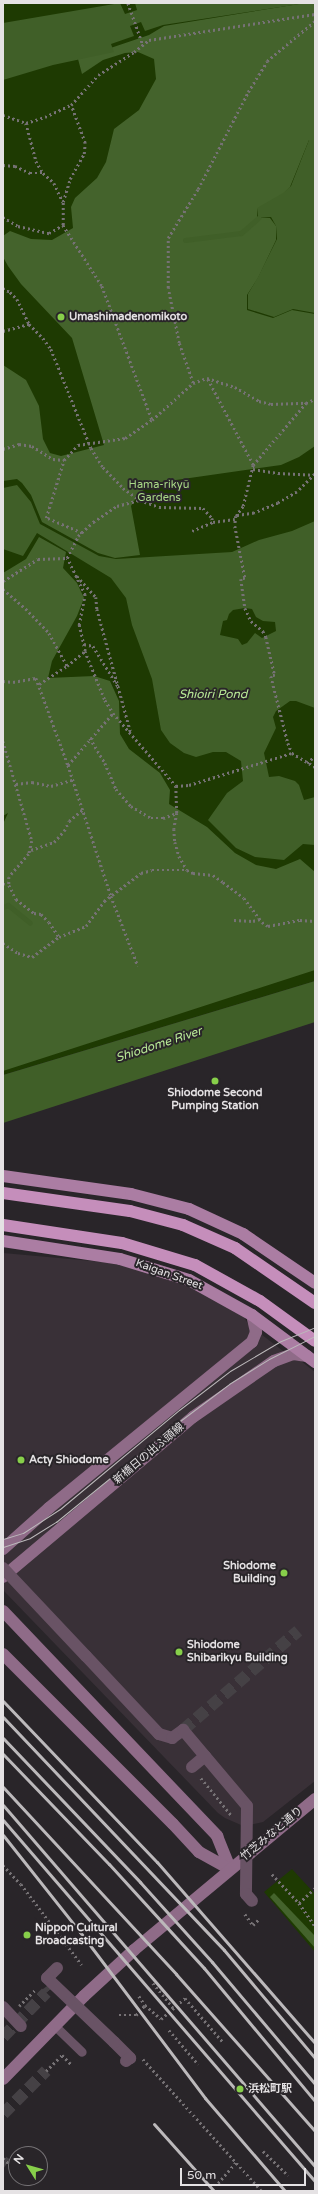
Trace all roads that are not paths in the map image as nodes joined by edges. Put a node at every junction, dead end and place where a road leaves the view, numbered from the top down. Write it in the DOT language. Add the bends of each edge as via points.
graph roads {
  1 [pos="3,1176"];
  2 [pos="3,1193"];
  3 [pos="3,1225"];
  4 [pos="3,1241"];
  5 [pos="315,1283"];
  6 [pos="315,1303"];
  7 [pos="252,1315"];
  8 [pos="315,1341"];
  9 [pos="311,1359"];
  10 [pos="3,1549"];
  11 [pos="3,1568"];
  12 [pos="3,1578"];
  13 [pos="3,1612"];
  14 [pos="3,1654"];
  15 [pos="205,1756"];
  16 [pos="192,1767"];
  17 [pos="315,1799"];
  18 [pos="230,1869"];
  19 [pos="252,1901"];
  20 [pos="58,1968"];
  21 [pos="7,2011"];
  22 [pos="21,2026"];
  23 [pos="55,2026"];
  24 [pos="82,2052"];
  25 [pos="126,2061"];
  26 [pos="3,2079"];
  1 -- 5 [label="main road" via="131,1194 189,1209 243,1234"];
  2 -- 6 [label="highway" via="130,1211 182,1225 235,1248"];
  3 -- 8 [label="highway" via="122,1243 195,1265 260,1301"];
  4 -- 7 [label="main road, Kaigan Street" via="96,1254 144,1265 189,1280"];
  7 -- 9 [label="main road, Kaigan Street"];
  7 -- 10 [label="street, 新橋日の出ふ頭線" via="256,1332 252,1342 49,1508"];
  9 -- 12 [label="street, 新橋日の出ふ頭線" via="293,1354 274,1361 216,1400"];
  11 -- 15 [label="street, bridge" via="159,1734 172,1738 183,1730"];
  13 -- 18 [label="street" via="218,1836"];
  14 -- 18 [label="street" via="199,1852"];
  15 -- 16 [label="street"];
  15 -- 19 [label="street, bridge" via="247,1806 246,1894"];
  17 -- 18 [label="street, 竹芝みなと通り"];
  18 -- 23 [label="street, 竹芝みなと通り" via="134,1950"];
  20 -- 25 [label="street, bridge" via="47,1978 130,2058"];
  21 -- 22 [label="street"];
  23 -- 24 [label="lane"];
  23 -- 26 [label="street, 竹芝みなと通り"];
}
